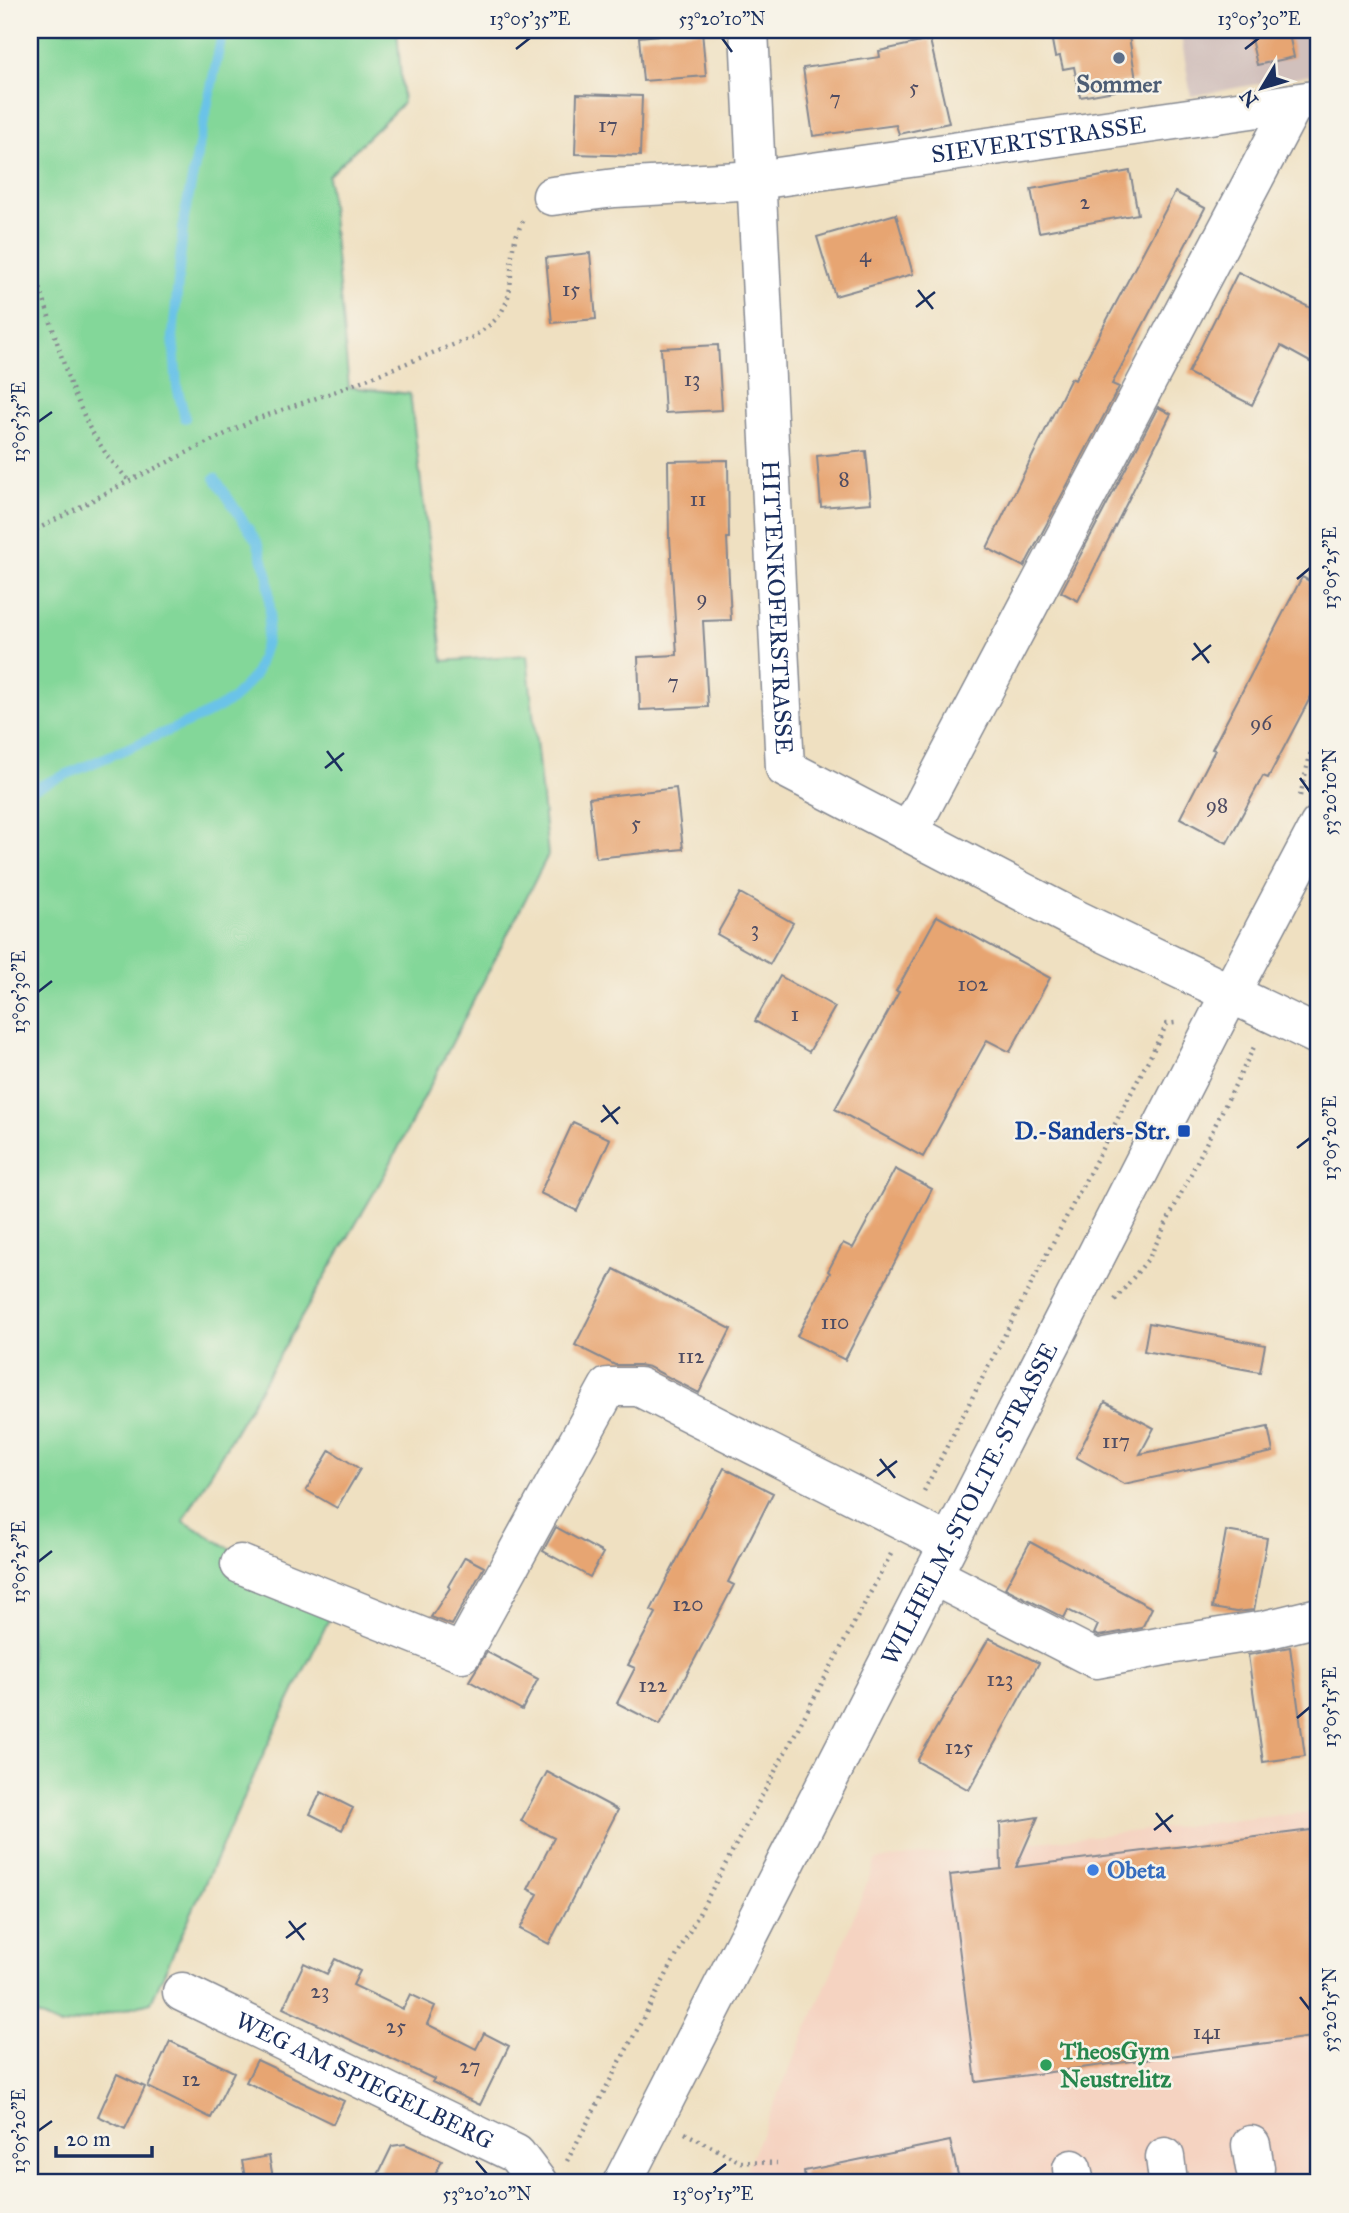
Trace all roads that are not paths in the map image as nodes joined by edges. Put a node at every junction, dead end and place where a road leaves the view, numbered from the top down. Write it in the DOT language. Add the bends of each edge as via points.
graph roads {
  1 [pos="749,30"];
  2 [pos="1307,101"];
  3 [pos="757,180"];
  4 [pos="552,196"];
  5 [pos="1319,825"];
  6 [pos="909,832"];
  7 [pos="1230,994"];
  8 [pos="1319,1036"];
  9 [pos="940,1560"];
  10 [pos="240,1564"];
  11 [pos="1319,1617"];
  12 [pos="182,1992"];
  13 [pos="550,2177"];
  14 [pos="622,2183"];
  1 -- 3 [label="street, HITTENKOFERSTRASSE"];
  2 -- 3 [label="street, SIEVERTSTRASSE"];
  2 -- 6 [label="street"];
  3 -- 4 [label="street, SIEVERTSTRASSE"];
  3 -- 6 [label="street, HITTENKOFERSTRASSE" via="785,768"];
  5 -- 7 [label="street, WILHELM-STOLTE-STRASSE"];
  6 -- 7 [label="street, HITTENKOFERSTRASSE"];
  7 -- 8 [label="street, HITTENKOFERSTRASSE"];
  7 -- 9 [label="street, WILHELM-STOLTE-STRASSE"];
  9 -- 10 [label="street" via="930,1534 639,1387 608,1387 462,1653"];
  9 -- 11 [label="street" via="1096,1659"];
  9 -- 14 [label="street, WILHELM-STOLTE-STRASSE"];
  12 -- 13 [label="street, WEG AM SPIEGELBERG" via="516,2154"];
}
